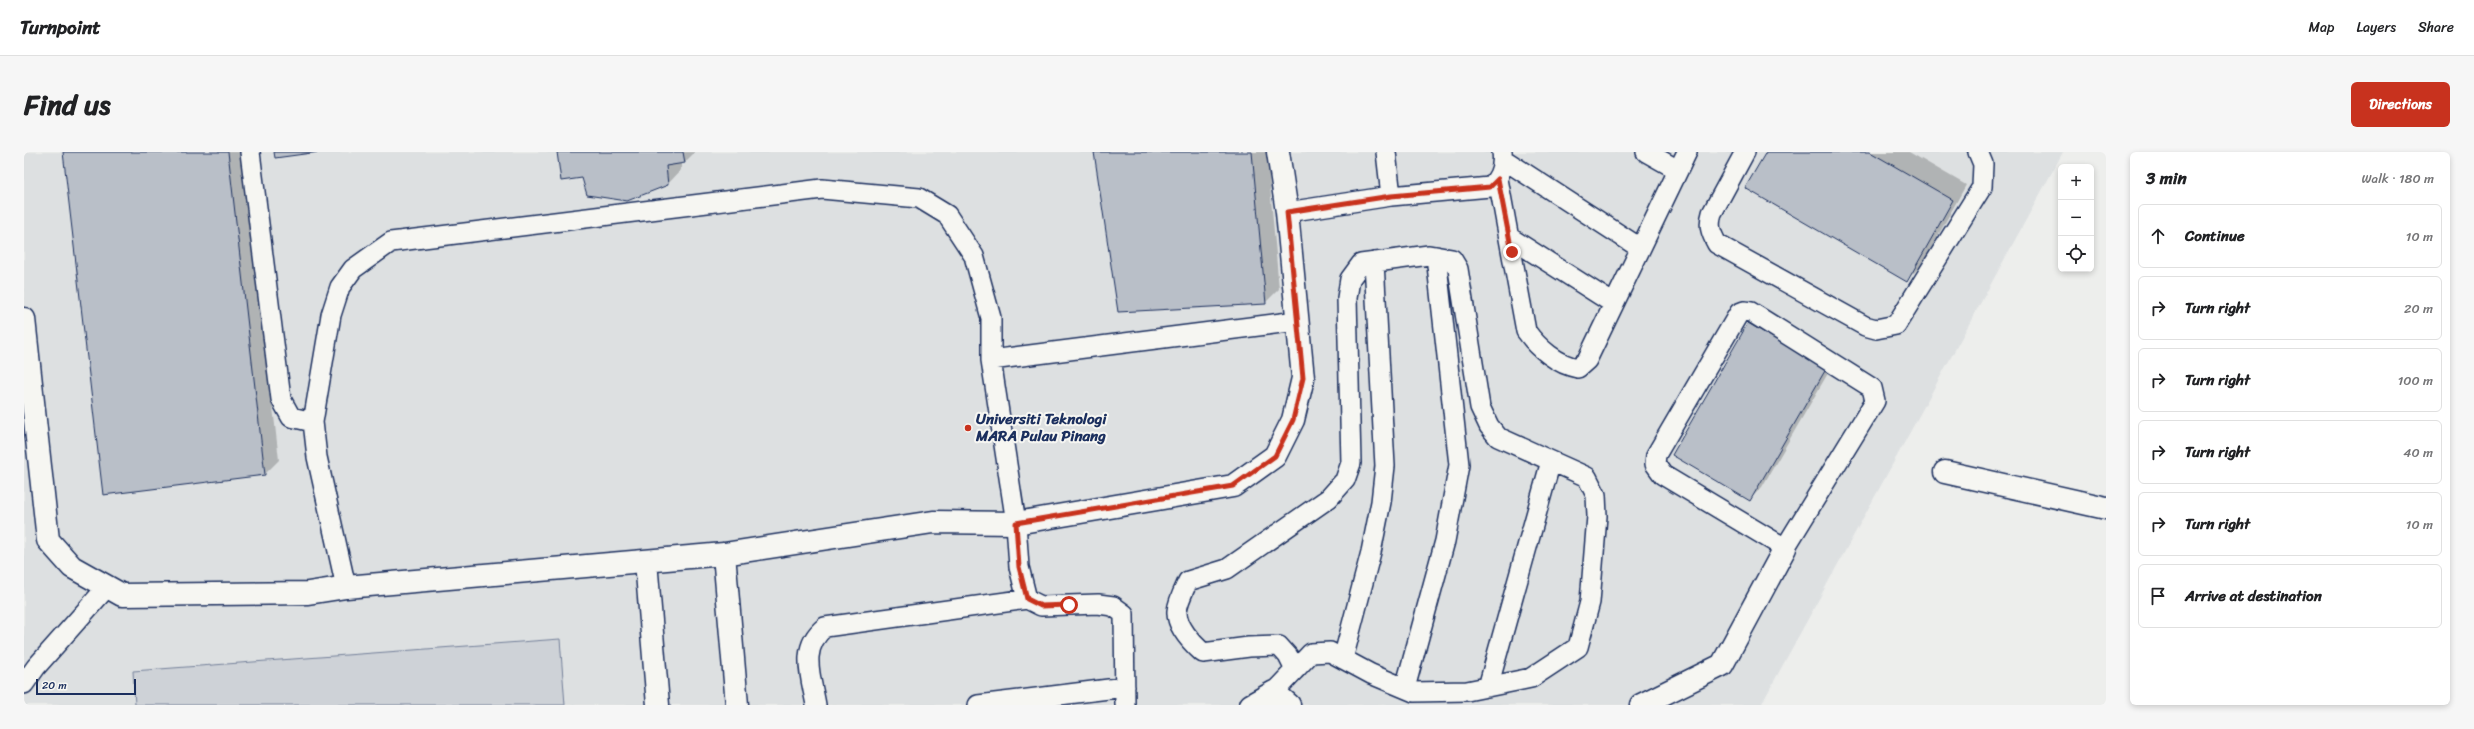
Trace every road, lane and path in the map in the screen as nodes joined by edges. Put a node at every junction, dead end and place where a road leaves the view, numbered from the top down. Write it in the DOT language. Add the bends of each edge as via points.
graph roads {
  1 [pos="250,152"];
  2 [pos="1278,152"];
  3 [pos="1386,152"];
  4 [pos="1646,152"];
  5 [pos="1686,152"];
  6 [pos="1745,152"];
  7 [pos="1978,152"];
  8 [pos="1503,156"];
  9 [pos="1678,170"];
  10 [pos="1498,179"];
  11 [pos="1391,196"];
  12 [pos="1287,212"];
  13 [pos="1509,236"];
  14 [pos="1640,248"];
  15 [pos="1436,256"];
  16 [pos="1374,262"];
  17 [pos="1614,304"];
  18 [pos="24,319"];
  19 [pos="1297,322"];
  20 [pos="991,360"];
  21 [pos="313,422"];
  22 [pos="1551,461"];
  23 [pos="1946,472"];
  24 [pos="2106,508"];
  25 [pos="1016,523"];
  26 [pos="1785,548"];
  27 [pos="724,554"];
  28 [pos="646,561"];
  29 [pos="106,587"];
  30 [pos="346,587"];
  31 [pos="1027,599"];
  32 [pos="1343,659"];
  33 [pos="1295,670"];
  34 [pos="24,684"];
  35 [pos="1405,688"];
  36 [pos="1488,688"];
  37 [pos="1125,696"];
  38 [pos="1281,698"];
  39 [pos="658,705"];
  40 [pos="737,705"];
  41 [pos="816,705"];
  42 [pos="978,705"];
  43 [pos="1251,705"];
  44 [pos="1641,705"];
  1 -- 21 [label="lane" via="281,399 291,417"];
  2 -- 12 [label="street"];
  3 -- 11 [label="lane"];
  4 -- 9 [label="lane"];
  5 -- 9 [label="lane"];
  6 -- 7 [label="lane" via="1709,222 1717,244 1865,326 1876,329 1896,325 1982,187 1983,164"];
  8 -- 10 [label="lane"];
  8 -- 14 [label="lane"];
  9 -- 14 [label="lane"];
  10 -- 11 [label="lane" via="1490,187"];
  10 -- 13 [label="lane"];
  11 -- 12 [label="lane"];
  12 -- 19 [label="street"];
  13 -- 17 [label="lane"];
  13 -- 17 [label="lane" via="1526,331 1534,343 1566,366 1578,368 1587,360"];
  14 -- 17 [label="lane"];
  15 -- 16 [label="lane"];
  15 -- 22 [label="lane" via="1452,259 1458,269 1480,407 1489,426 1498,437"];
  15 -- 35 [label="lane" via="1459,466 1446,541"];
  16 -- 32 [label="lane" via="1386,466 1371,552"];
  16 -- 33 [label="lane" via="1361,264 1350,279 1347,298 1351,464 1345,480 1329,498 1227,569 1188,581 1177,612 1187,638 1203,653 1279,646"];
  18 -- 29 [label="street" via="48,540 72,567"];
  19 -- 20 [label="lane"];
  19 -- 25 [label="street" via="1303,378 1293,420 1275,456 1233,486"];
  20 -- 21 [label="lane" via="991,318 974,256 947,215 919,198 822,189 392,242 353,269 340,287 331,315"];
  20 -- 25 [label="lane"];
  21 -- 30 [label="lane" via="317,457"];
  22 -- 36 [label="lane"];
  22 -- 36 [label="lane" via="1587,477 1596,494 1597,516 1590,602 1578,646 1532,678"];
  23 -- 24 [label="street"];
  25 -- 27 [label="street" via="933,522"];
  25 -- 31 [label="lane" via="1019,567"];
  26 -- 26 [label="lane" via="1875,401 1875,393 1872,388 1751,312 1744,311 1739,313 1656,455 1655,464 1663,476"];
  26 -- 44 [label="street" via="1722,665"];
  27 -- 28 [label="street"];
  27 -- 40 [label="street"];
  28 -- 30 [label="street"];
  28 -- 39 [label="street"];
  29 -- 30 [label="street" via="122,595 308,593"];
  29 -- 34 [label="lane"];
  31 -- 37 [label="lane" via="1041,606 1113,606 1124,614"];
  31 -- 41 [label="lane" via="824,627 814,636 808,653"];
  32 -- 33 [label="lane" via="1330,652 1311,653"];
  32 -- 35 [label="lane"];
  33 -- 38 [label="lane"];
  35 -- 36 [label="lane" via="1414,692 1452,692"];
  37 -- 42 [label="lane"];
  38 -- 43 [label="street"];
}
